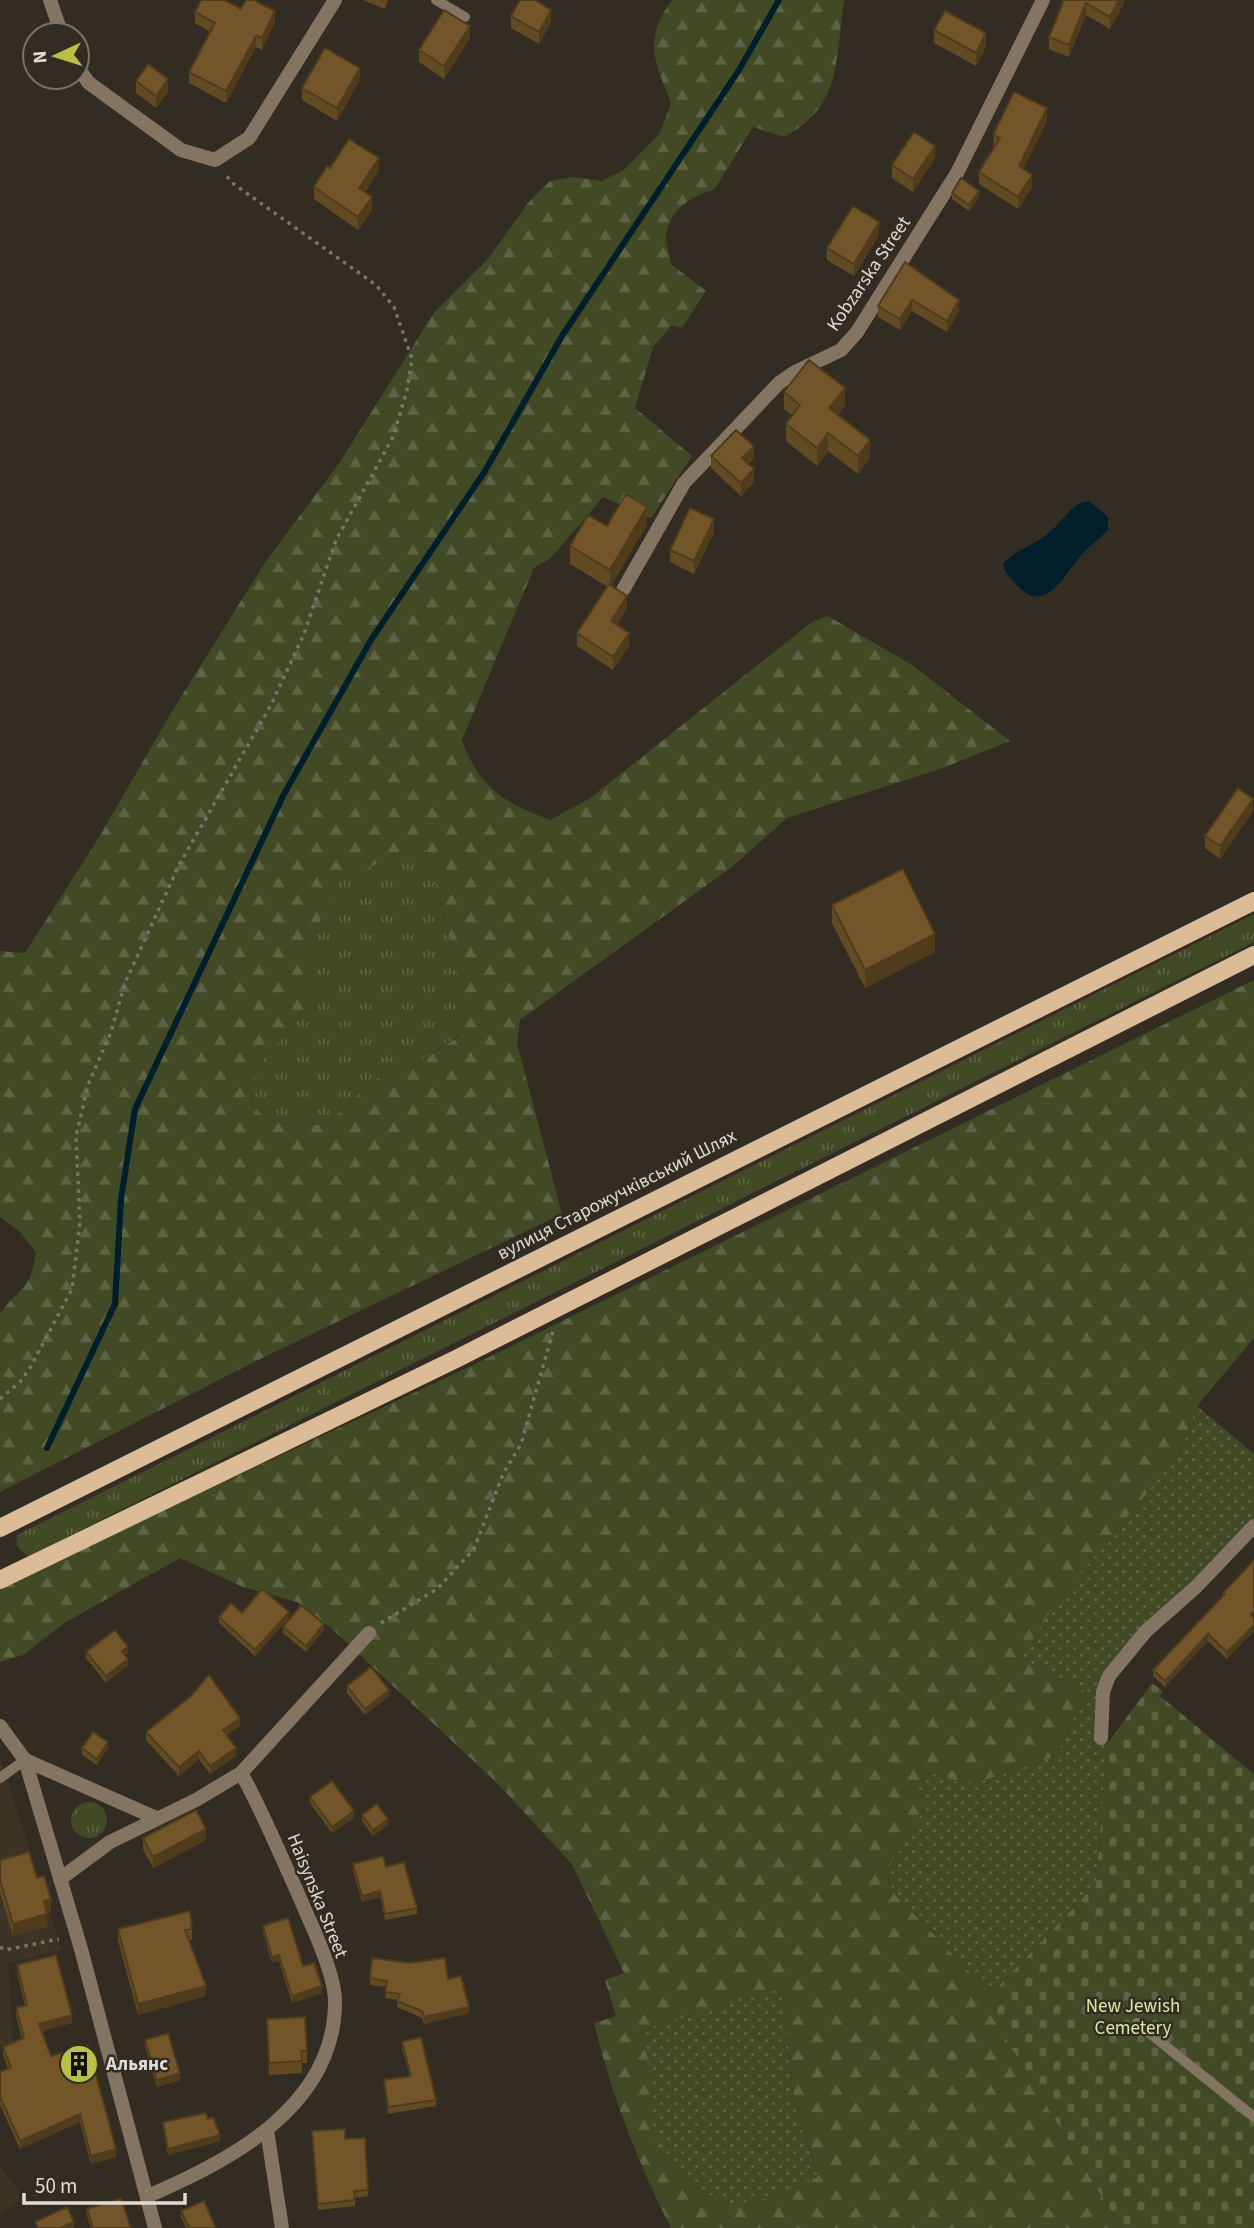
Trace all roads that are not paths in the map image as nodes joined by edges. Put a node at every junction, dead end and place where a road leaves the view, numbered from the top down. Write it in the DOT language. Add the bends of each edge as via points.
graph roads {
  1 [pos="50,0"];
  2 [pos="335,0"];
  3 [pos="436,0"];
  4 [pos="1043,0"];
  5 [pos="465,17"];
  6 [pos="57,21"];
  7 [pos="91,84"];
  8 [pos="623,590"];
  9 [pos="1254,901"];
  10 [pos="1254,955"];
  11 [pos="1254,1526"];
  12 [pos="0,1528"];
  13 [pos="0,1580"];
  14 [pos="369,1633"];
  15 [pos="0,1726"];
  16 [pos="1101,1738"];
  17 [pos="24,1760"];
  18 [pos="242,1773"];
  19 [pos="0,1778"];
  20 [pos="156,1818"];
  21 [pos="60,1879"];
  22 [pos="1137,2023"];
  23 [pos="1254,2117"];
  24 [pos="267,2130"];
  25 [pos="148,2196"];
  26 [pos="155,2228"];
  27 [pos="282,2228"];
  1 -- 6 [label="street"];
  2 -- 7 [label="street" via="249,138 215,160 181,150"];
  3 -- 5 [label="lane"];
  4 -- 8 [label="street, Kobzarska Street" via="957,173 857,332 841,350 779,383 684,483"];
  9 -- 12 [label="main road, вулиця Старожучківський Шлях"];
  10 -- 13 [label="main road" via="559,1306"];
  11 -- 16 [label="street" via="1146,1631 1109,1676 1103,1692"];
  14 -- 18 [label="street"];
  15 -- 17 [label="street"];
  17 -- 19 [label="lane"];
  17 -- 20 [label="street"];
  17 -- 21 [label="street"];
  18 -- 20 [label="street"];
  18 -- 24 [label="street, Haisynska Street" via="320,1944 335,1997 321,2063"];
  20 -- 21 [label="street" via="103,1847"];
  21 -- 25 [label="street"];
  22 -- 23 [label="lane"];
  24 -- 25 [label="street, Haisynska Street" via="206,2170"];
  24 -- 27 [label="street"];
  25 -- 26 [label="street"];
}
